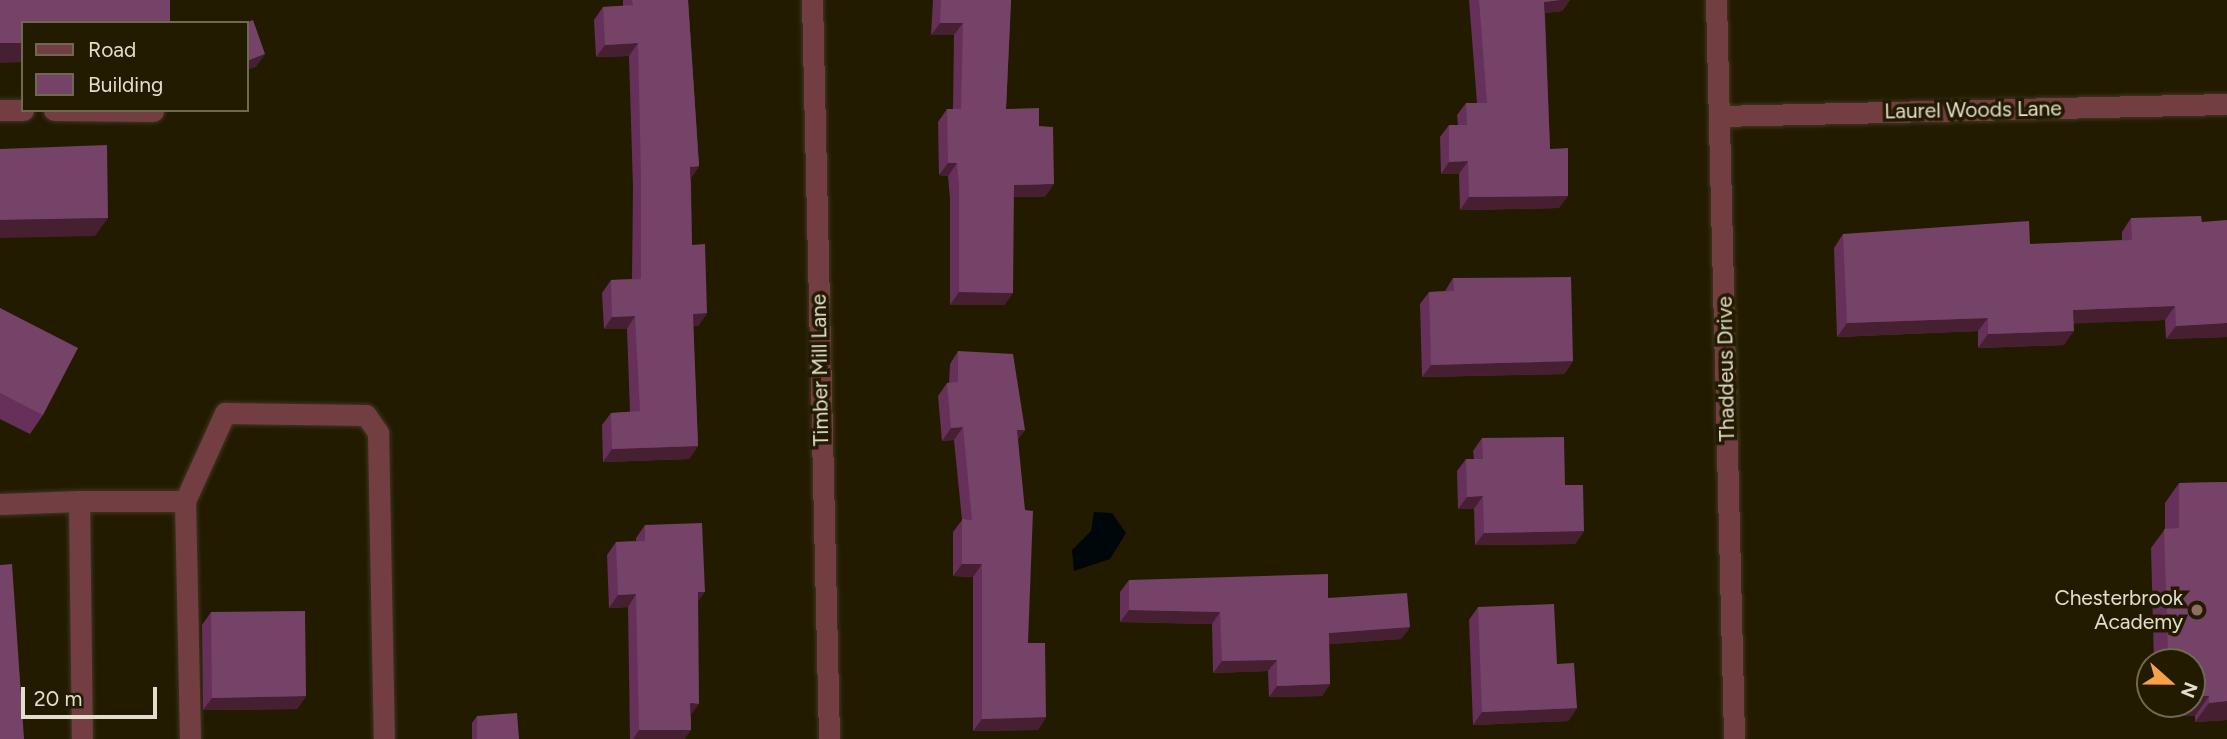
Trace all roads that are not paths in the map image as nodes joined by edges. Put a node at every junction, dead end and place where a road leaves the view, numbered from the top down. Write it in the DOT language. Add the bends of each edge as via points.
graph roads {
  1 [pos="812,0"];
  2 [pos="1716,0"];
  3 [pos="2227,104"];
  4 [pos="0,110"];
  5 [pos="21,110"];
  6 [pos="1720,116"];
  7 [pos="79,501"];
  8 [pos="185,501"];
  9 [pos="0,504"];
  10 [pos="82,739"];
  11 [pos="190,739"];
  12 [pos="384,739"];
  13 [pos="829,739"];
  14 [pos="1734,739"];
  1 -- 13 [label="street, Timber Mill Lane"];
  2 -- 6 [label="street, Thaddeus Drive"];
  3 -- 6 [label="street, Laurel Woods Lane"];
  4 -- 5 [label="street"];
  6 -- 14 [label="street, Thaddeus Drive"];
  7 -- 8 [label="street"];
  7 -- 9 [label="street"];
  7 -- 10 [label="street"];
  8 -- 11 [label="street"];
  8 -- 12 [label="street" via="225,413 366,415 378,433"];
}
